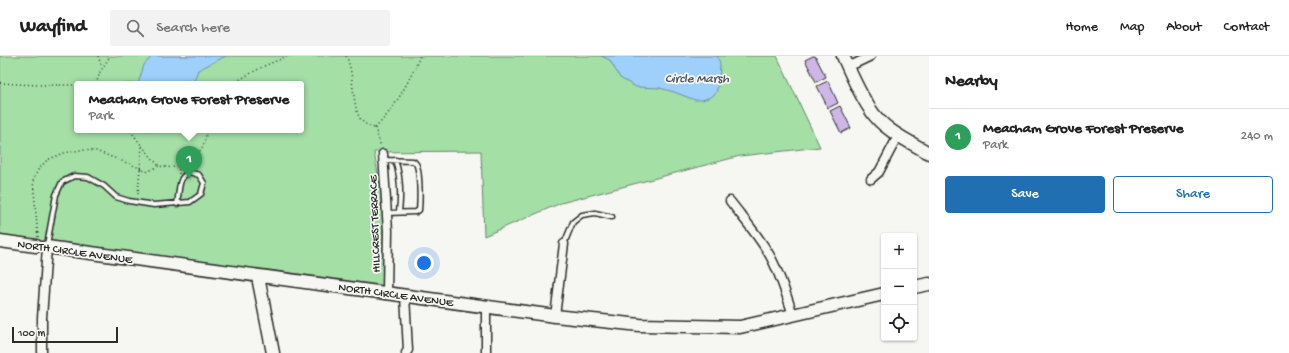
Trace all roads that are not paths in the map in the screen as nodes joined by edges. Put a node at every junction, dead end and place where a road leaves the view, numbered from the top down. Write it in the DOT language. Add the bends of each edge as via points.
graph roads {
  1 [pos="871,56"];
  2 [pos="845,61"];
  3 [pos="898,136"];
  4 [pos="929,153"];
  5 [pos="383,157"];
  6 [pos="395,160"];
  7 [pos="872,179"];
  8 [pos="730,201"];
  9 [pos="177,204"];
  10 [pos="387,212"];
  11 [pos="399,212"];
  12 [pos="612,217"];
  13 [pos="0,241"];
  14 [pos="564,244"];
  15 [pos="41,246"];
  16 [pos="258,277"];
  17 [pos="929,284"];
  18 [pos="917,286"];
  19 [pos="387,293"];
  20 [pos="881,295"];
  21 [pos="405,296"];
  22 [pos="486,307"];
  23 [pos="793,315"];
  24 [pos="555,316"];
  25 [pos="42,353"];
  26 [pos="273,353"];
  27 [pos="406,353"];
  28 [pos="486,353"];
  1 -- 2 [label="street"];
  2 -- 3 [label="street" via="870,110"];
  3 -- 4 [label="street"];
  3 -- 7 [label="street" via="879,172"];
  5 -- 6 [label="lane"];
  5 -- 10 [label="street, HILLCREST TERRACE"];
  6 -- 11 [label="lane" via="399,171"];
  6 -- 11 [label="lane" via="414,161 417,165 419,184 419,210"];
  8 -- 23 [label="street" via="769,254 784,286"];
  9 -- 9 [label="lane" via="190,202 201,194 204,183 199,175 188,172 182,177"];
  9 -- 15 [label="lane" via="154,205 129,201 116,197 88,177 74,176 62,182"];
  10 -- 11 [label="lane"];
  10 -- 19 [label="street, HILLCREST TERRACE"];
  12 -- 14 [label="lane" via="595,213 582,215 573,222"];
  13 -- 15 [label="street, NORTH CIRCLE AVENUE"];
  14 -- 24 [label="street"];
  15 -- 16 [label="street, NORTH CIRCLE AVENUE"];
  15 -- 25 [label="street"];
  16 -- 19 [label="street, NORTH CIRCLE AVENUE"];
  16 -- 26 [label="street"];
  17 -- 18 [label="street"];
  19 -- 21 [label="street, NORTH CIRCLE AVENUE"];
  20 -- 23 [label="street, NORTH CIRCLE AVENUE"];
  21 -- 22 [label="street, NORTH CIRCLE AVENUE"];
  21 -- 27 [label="street" via="408,350"];
  22 -- 24 [label="street, NORTH CIRCLE AVENUE"];
  22 -- 28 [label="street"];
  23 -- 24 [label="street, NORTH CIRCLE AVENUE" via="740,327 640,325"];
}
